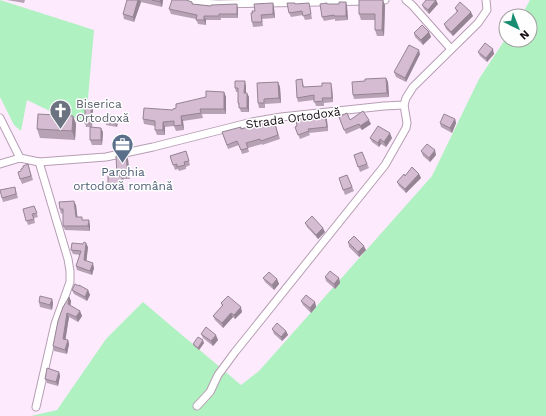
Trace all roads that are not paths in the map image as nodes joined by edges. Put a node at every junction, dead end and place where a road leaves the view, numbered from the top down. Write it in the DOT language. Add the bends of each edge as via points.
graph roads {
  1 [pos="189,0"];
  2 [pos="385,0"];
  3 [pos="406,0"];
  4 [pos="486,0"];
  5 [pos="451,49"];
  6 [pos="404,106"];
  7 [pos="0,118"];
  8 [pos="20,158"];
  9 [pos="38,162"];
  10 [pos="0,164"];
  11 [pos="197,406"];
  12 [pos="36,407"];
  1 -- 2 [label="street" via="218,4"];
  3 -- 5 [label="street"];
  4 -- 5 [label="street" via="487,10 478,23"];
  5 -- 6 [label="street" via="413,86"];
  6 -- 9 [label="street, Strada Ortodoxă" via="281,117 106,157"];
  6 -- 11 [label="street" via="408,123 385,165 235,352 218,375 210,392"];
  7 -- 8 [label="street"];
  8 -- 9 [label="street, Strada Ortodoxă"];
  8 -- 10 [label="street, Strada Ortodoxă"];
  9 -- 12 [label="street" via="68,259 70,282 55,324"];
}
